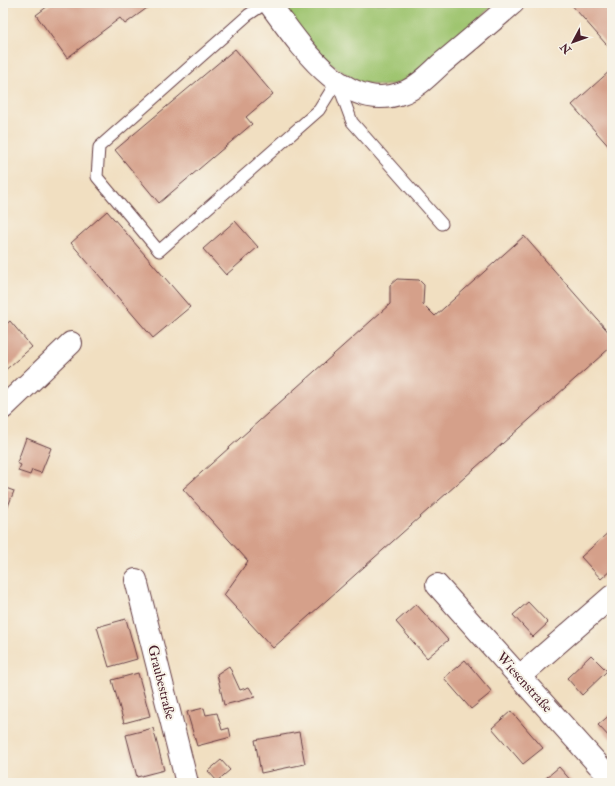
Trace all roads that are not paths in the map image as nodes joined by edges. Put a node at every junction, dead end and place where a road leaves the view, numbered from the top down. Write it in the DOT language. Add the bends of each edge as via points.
graph roads {
  1 [pos="266,3"];
  2 [pos="270,3"];
  3 [pos="513,3"];
  4 [pos="337,81"];
  5 [pos="442,224"];
  6 [pos="71,342"];
  7 [pos="3,408"];
  8 [pos="136,580"];
  9 [pos="437,585"];
  10 [pos="612,596"];
  11 [pos="520,676"];
  12 [pos="612,780"];
  13 [pos="187,783"];
  1 -- 4 [label="lane" via="248,15 99,147 97,177 160,251 319,110"];
  2 -- 4 [label="street" via="300,45"];
  3 -- 4 [label="street" via="421,82 404,93 386,97 368,96 353,91"];
  4 -- 5 [label="lane" via="352,122"];
  6 -- 7 [label="street"];
  8 -- 13 [label="street, Graubestraße"];
  9 -- 11 [label="street, Wiesenstraße"];
  10 -- 11 [label="street"];
  11 -- 12 [label="street, Wiesenstraße"];
}
